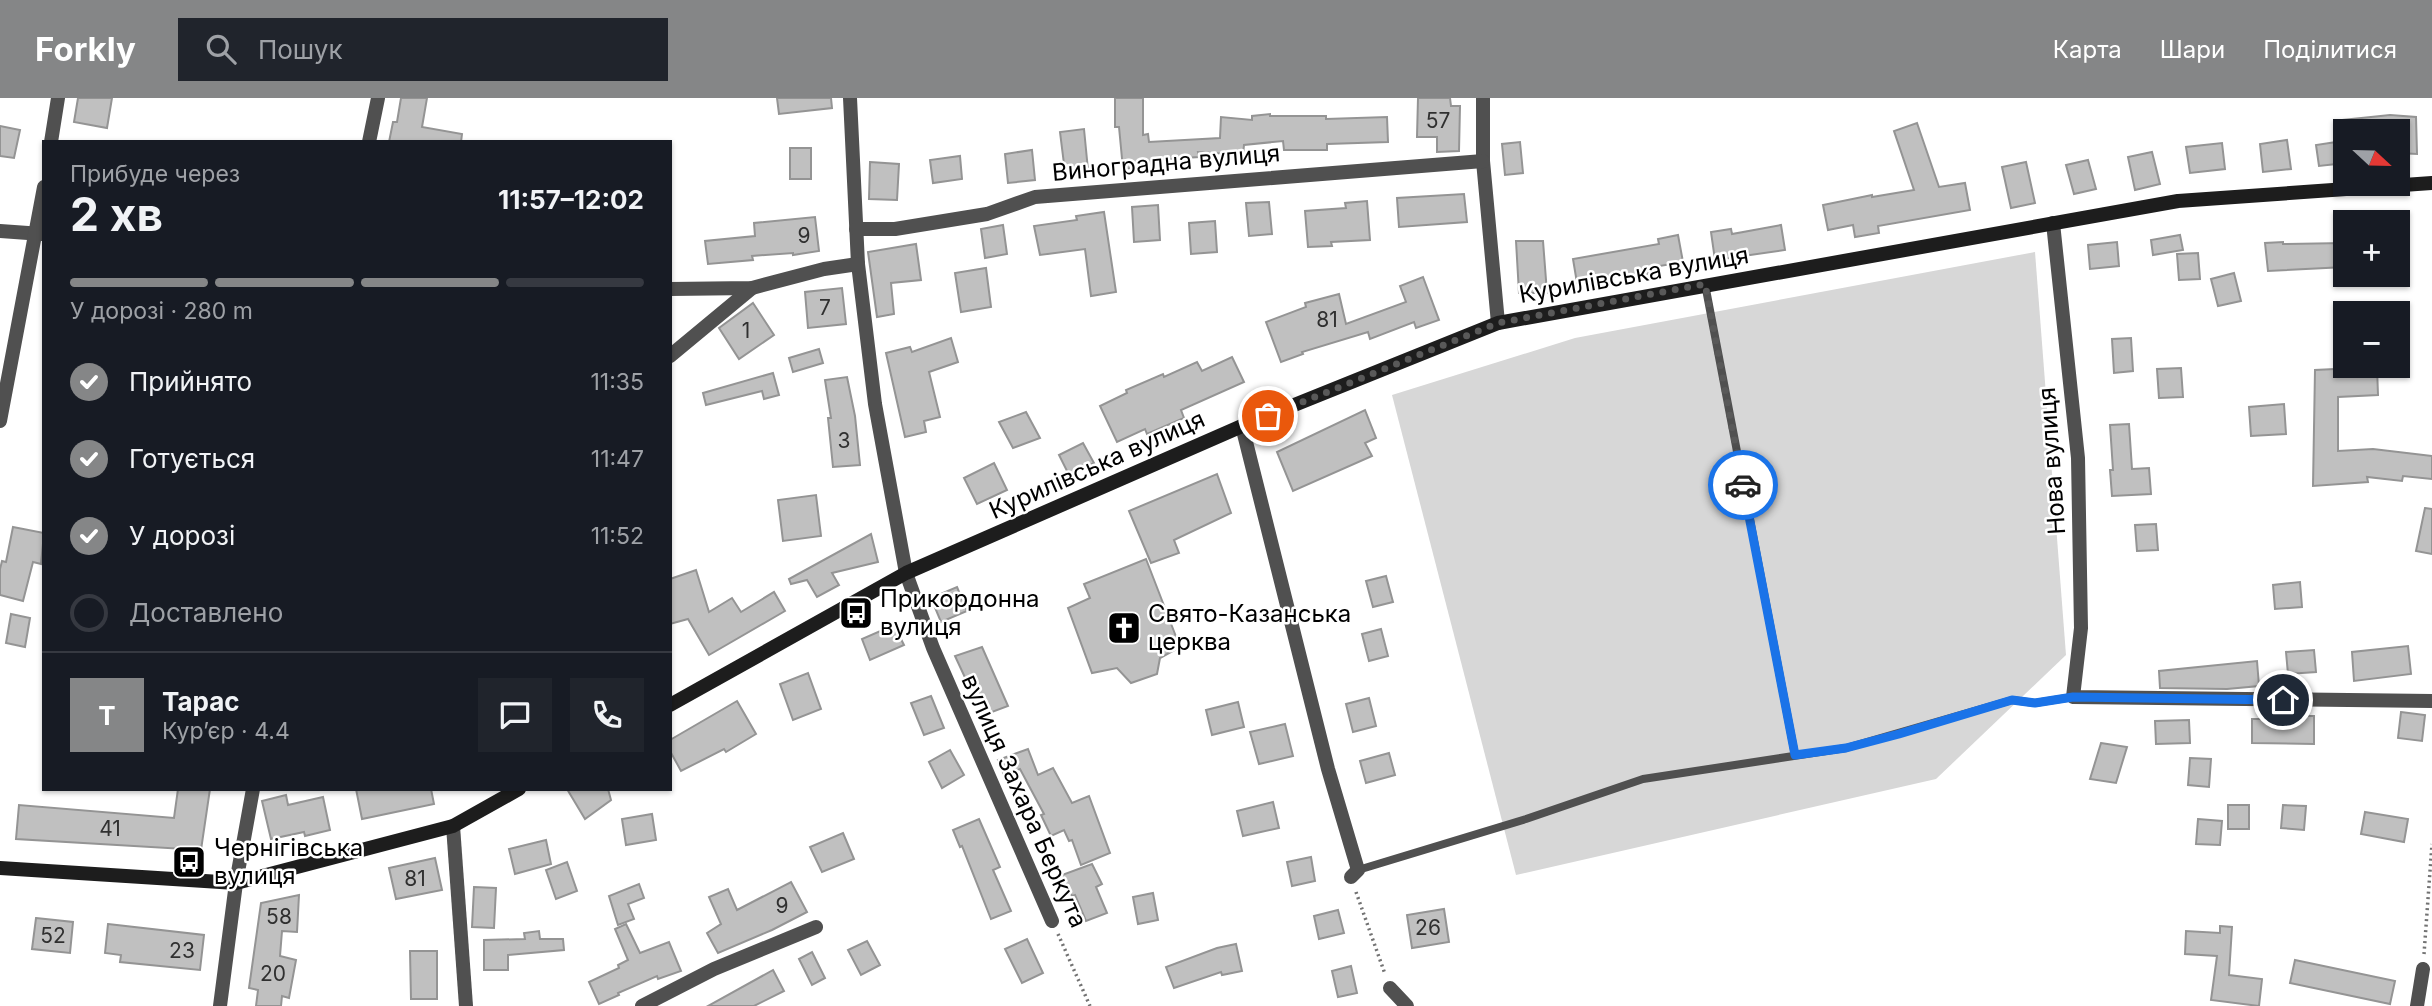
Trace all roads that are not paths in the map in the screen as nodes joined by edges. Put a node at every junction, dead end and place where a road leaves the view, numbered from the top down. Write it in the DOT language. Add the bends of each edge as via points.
graph roads {
  1 [pos="58,98"];
  2 [pos="378,98"];
  3 [pos="850,98"];
  4 [pos="1483,98"];
  5 [pos="51,140"];
  6 [pos="369,140"];
  7 [pos="1483,161"];
  8 [pos="2432,183"];
  9 [pos="42,210"];
  10 [pos="2053,223"];
  11 [pos="856,229"];
  12 [pos="0,231"];
  13 [pos="40,234"];
  14 [pos="858,264"];
  15 [pos="1705,284"];
  16 [pos="752,288"];
  17 [pos="672,289"];
  18 [pos="1498,323"];
  19 [pos="672,354"];
  20 [pos="0,421"];
  21 [pos="1242,426"];
  22 [pos="906,573"];
  23 [pos="2073,697"];
  24 [pos="2432,701"];
  25 [pos="672,704"];
  26 [pos="1795,755"];
  27 [pos="253,791"];
  28 [pos="515,791"];
  29 [pos="453,826"];
  30 [pos="0,868"];
  31 [pos="1354,874"];
  32 [pos="236,883"];
  33 [pos="1052,921"];
  34 [pos="816,927"];
  35 [pos="2423,969"];
  36 [pos="1390,988"];
  37 [pos="220,1006"];
  38 [pos="466,1006"];
  39 [pos="642,1006"];
  40 [pos="1407,1006"];
  41 [pos="2417,1006"];
  1 -- 5 [label="street"];
  2 -- 6 [label="street"];
  3 -- 11 [label="street"];
  4 -- 7 [label="street"];
  7 -- 11 [label="street, Виноградна вулиця" via="1035,197 987,214 895,229"];
  7 -- 18 [label="street"];
  8 -- 10 [label="main road, Курилівська вулиця" via="2178,201"];
  9 -- 13 [label="street"];
  10 -- 15 [label="main road, Курилівська вулиця"];
  10 -- 23 [label="street, Нова вулиця" via="2078,458 2081,628"];
  11 -- 14 [label="street"];
  12 -- 13 [label="street"];
  13 -- 20 [label="street"];
  14 -- 16 [label="street"];
  14 -- 22 [label="street" via="875,404"];
  15 -- 18 [label="main road, Курилівська вулиця"];
  15 -- 26 [label="lane"];
  16 -- 17 [label="street"];
  16 -- 19 [label="street"];
  18 -- 21 [label="main road, Курилівська вулиця"];
  21 -- 22 [label="main road, Курилівська вулиця"];
  21 -- 31 [label="street"];
  22 -- 25 [label="main road, Курилівська вулиця"];
  22 -- 33 [label="street, вулиця Захара Беркута" via="933,648"];
  23 -- 24 [label="street"];
  23 -- 26 [label="lane" via="2035,703 2012,700 1886,738"];
  26 -- 31 [label="lane" via="1643,779"];
  27 -- 32 [label="street"];
  28 -- 29 [label="main road"];
  29 -- 32 [label="main road"];
  29 -- 38 [label="street"];
  30 -- 32 [label="main road"];
  32 -- 37 [label="street"];
  34 -- 39 [label="street" via="714,969"];
  35 -- 41 [label="street"];
  36 -- 40 [label="street"];
}
